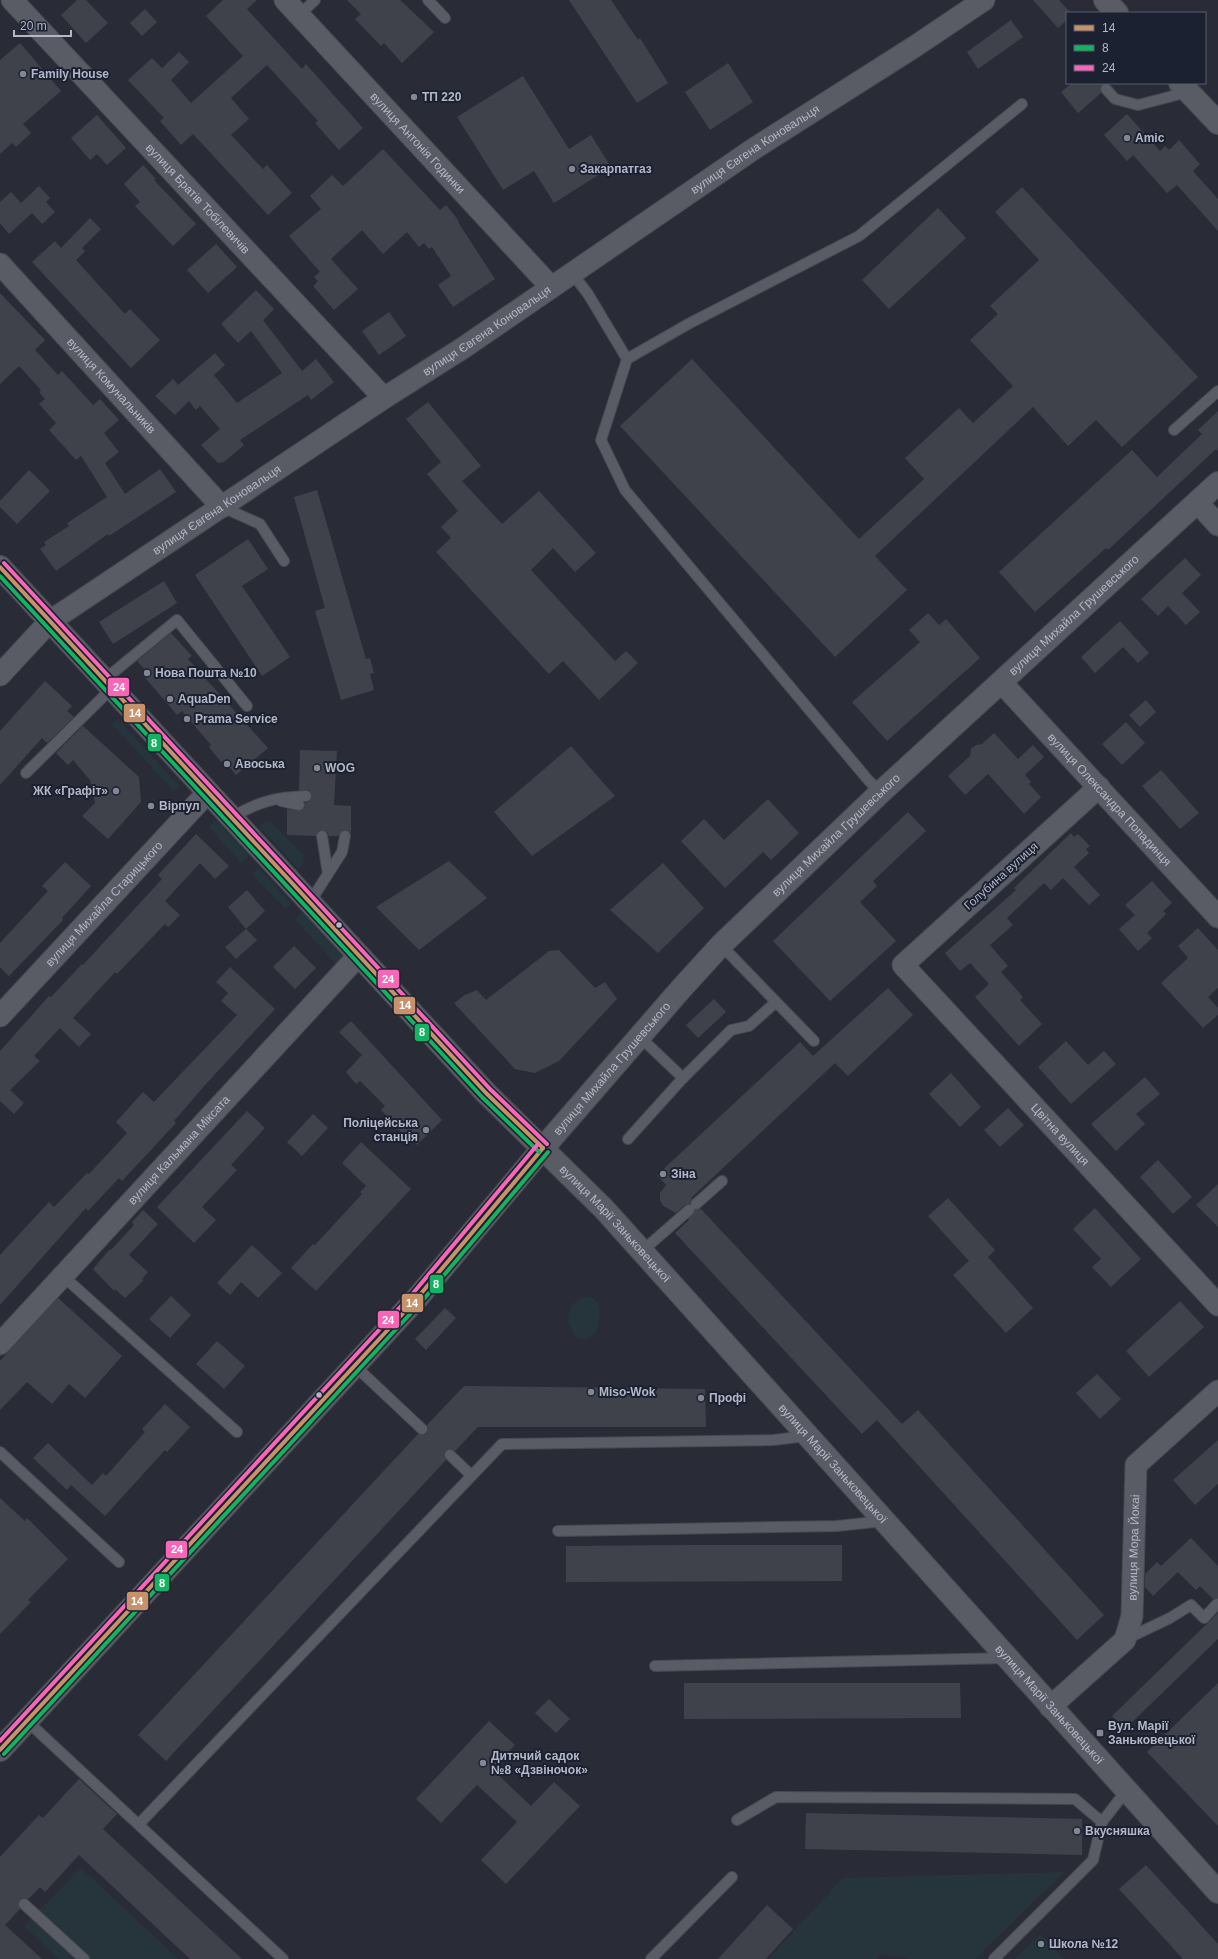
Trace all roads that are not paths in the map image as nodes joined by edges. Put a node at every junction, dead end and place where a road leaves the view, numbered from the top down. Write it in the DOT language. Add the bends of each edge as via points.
graph roads {
  1 [pos="12,0"];
  2 [pos="284,0"];
  3 [pos="315,0"];
  4 [pos="428,0"];
  5 [pos="984,0"];
  6 [pos="0,11"];
  7 [pos="299,15"];
  8 [pos="445,18"];
  9 [pos="1184,87"];
  10 [pos="1106,89"];
  11 [pos="1022,104"];
  12 [pos="1218,123"];
  13 [pos="0,264"];
  14 [pos="572,273"];
  15 [pos="551,287"];
  16 [pos="627,359"];
  17 [pos="1218,391"];
  18 [pos="384,398"];
  19 [pos="1174,430"];
  20 [pos="1218,483"];
  21 [pos="1197,502"];
  22 [pos="222,507"];
  23 [pos="1218,525"];
  24 [pos="284,561"];
  25 [pos="0,567"];
  26 [pos="50,621"];
  27 [pos="0,675"];
  28 [pos="1001,682"];
  29 [pos="108,684"];
  30 [pos="247,706"];
  31 [pos="26,773"];
  32 [pos="1099,787"];
  33 [pos="208,792"];
  34 [pos="881,792"];
  35 [pos="306,796"];
  36 [pos="274,800"];
  37 [pos="299,805"];
  38 [pos="232,817"];
  39 [pos="322,836"];
  40 [pos="345,836"];
  41 [pos="328,874"];
  42 [pos="310,902"];
  43 [pos="1218,917"];
  44 [pos="721,945"];
  45 [pos="359,955"];
  46 [pos="903,965"];
  47 [pos="776,1002"];
  48 [pos="0,1016"];
  49 [pos="640,1036"];
  50 [pos="814,1041"];
  51 [pos="683,1078"];
  52 [pos="628,1139"];
  53 [pos="543,1148"];
  54 [pos="722,1181"];
  55 [pos="641,1252"];
  56 [pos="63,1276"];
  57 [pos="1218,1304"];
  58 [pos="0,1344"];
  59 [pos="355,1366"];
  60 [pos="1218,1390"];
  61 [pos="422,1429"];
  62 [pos="237,1432"];
  63 [pos="806,1436"];
  64 [pos="0,1452"];
  65 [pos="450,1455"];
  66 [pos="471,1475"];
  67 [pos="884,1521"];
  68 [pos="558,1530"];
  69 [pos="119,1562"];
  70 [pos="1217,1604"];
  71 [pos="1125,1640"];
  72 [pos="1007,1658"];
  73 [pos="655,1666"];
  74 [pos="1050,1706"];
  75 [pos="27,1721"];
  76 [pos="0,1750"];
  77 [pos="1126,1791"];
  78 [pos="737,1820"];
  79 [pos="1102,1822"];
  80 [pos="138,1824"];
  81 [pos="732,1877"];
  82 [pos="1218,1892"];
  83 [pos="24,1904"];
  84 [pos="84,1959"];
  85 [pos="283,1959"];
  86 [pos="651,1959"];
  87 [pos="994,1959"];
  1 -- 6 [label="street"];
  1 -- 18 [label="street, вулиця Братів Тобілевичів"];
  2 -- 7 [label="street, вулиця Антонія Годинки"];
  3 -- 7 [label="lane"];
  4 -- 8 [label="lane"];
  5 -- 14 [label="street, вулиця Євгена Коновальця" via="755,148"];
  7 -- 15 [label="street, вулиця Антонія Годинки"];
  9 -- 10 [label="lane" via="1138,105 1114,99"];
  9 -- 12 [label="street"];
  11 -- 16 [label="lane" via="859,236 690,323"];
  13 -- 22 [label="street, вулиця Комунальників"];
  14 -- 15 [label="street, вулиця Євгена Коновальця"];
  14 -- 16 [label="lane" via="588,294"];
  15 -- 18 [label="street, вулиця Євгена Коновальця" via="463,348"];
  16 -- 34 [label="lane" via="601,440 625,490 869,781"];
  17 -- 19 [label="lane"];
  18 -- 22 [label="street, вулиця Євгена Коновальця"];
  20 -- 21 [label="street, вулиця Михайла Грушевського"];
  21 -- 23 [label="street"];
  21 -- 28 [label="street, вулиця Михайла Грушевського"];
  22 -- 24 [label="lane" via="260,524"];
  22 -- 26 [label="street, вулиця Євгена Коновальця"];
  25 -- 26 [label="street, вулиця Марії Заньковецької"];
  26 -- 27 [label="street, вулиця Євгена Коновальця"];
  26 -- 29 [label="street, вулиця Марії Заньковецької"];
  28 -- 32 [label="street, вулиця Олександра Попадинця"];
  28 -- 34 [label="street, вулиця Михайла Грушевського"];
  29 -- 30 [label="lane" via="177,620"];
  29 -- 31 [label="lane"];
  29 -- 33 [label="street, вулиця Марії Заньковецької"];
  32 -- 43 [label="street, вулиця Олександра Попадинця"];
  32 -- 46 [label="street, Голубина вулиця"];
  33 -- 38 [label="street, вулиця Марії Заньковецької"];
  33 -- 48 [label="street, вулиця Михайла Старицького"];
  34 -- 44 [label="street, вулиця Михайла Грушевського"];
  35 -- 36 [label="lane"];
  36 -- 37 [label="lane"];
  36 -- 38 [label="lane" via="255,804"];
  38 -- 42 [label="street, вулиця Марії Заньковецької"];
  39 -- 41 [label="lane"];
  40 -- 41 [label="lane" via="342,852"];
  41 -- 42 [label="lane"];
  42 -- 45 [label="street, вулиця Марії Заньковецької"];
  44 -- 47 [label="lane"];
  44 -- 49 [label="street, вулиця Михайла Грушевського"];
  45 -- 53 [label="street, вулиця Марії Заньковецької" via="489,1096"];
  45 -- 56 [label="street, вулиця Кальмана Міксата"];
  46 -- 57 [label="street, Цвітна вулиця"];
  47 -- 50 [label="lane"];
  47 -- 51 [label="lane" via="749,1026 731,1030"];
  49 -- 51 [label="lane"];
  49 -- 53 [label="street, вулиця Михайла Грушевського"];
  51 -- 52 [label="lane"];
  53 -- 55 [label="street, вулиця Марії Заньковецької" via="604,1209"];
  53 -- 59 [label="street, вулиця Михайла Грушевського" via="419,1296"];
  54 -- 55 [label="lane"];
  55 -- 63 [label="street, вулиця Марії Заньковецької"];
  56 -- 58 [label="street, вулиця Кальмана Міксата"];
  56 -- 62 [label="lane"];
  59 -- 61 [label="lane"];
  59 -- 75 [label="street, вулиця Михайла Грушевського"];
  60 -- 71 [label="street, вулиця Мора Йокаі" via="1136,1465 1132,1616"];
  63 -- 66 [label="lane" via="773,1440 502,1444"];
  63 -- 67 [label="street, вулиця Марії Заньковецької"];
  64 -- 69 [label="lane"];
  65 -- 66 [label="lane"];
  66 -- 80 [label="lane"];
  67 -- 68 [label="lane" via="837,1526"];
  67 -- 72 [label="street, вулиця Марії Заньковецької"];
  70 -- 71 [label="lane" via="1204,1618 1191,1605"];
  71 -- 74 [label="street"];
  72 -- 73 [label="lane"];
  72 -- 74 [label="street, вулиця Марії Заньковецької"];
  74 -- 77 [label="street, вулиця Марії Заньковецької"];
  75 -- 76 [label="street, вулиця Михайла Грушевського"];
  75 -- 80 [label="lane"];
  77 -- 79 [label="lane"];
  77 -- 82 [label="street, вулиця Марії Заньковецької"];
  78 -- 79 [label="lane" via="776,1797 784,1797 1075,1799"];
  79 -- 87 [label="lane" via="1093,1860"];
  80 -- 85 [label="lane"];
  81 -- 86 [label="lane"];
  83 -- 84 [label="lane"];
}
